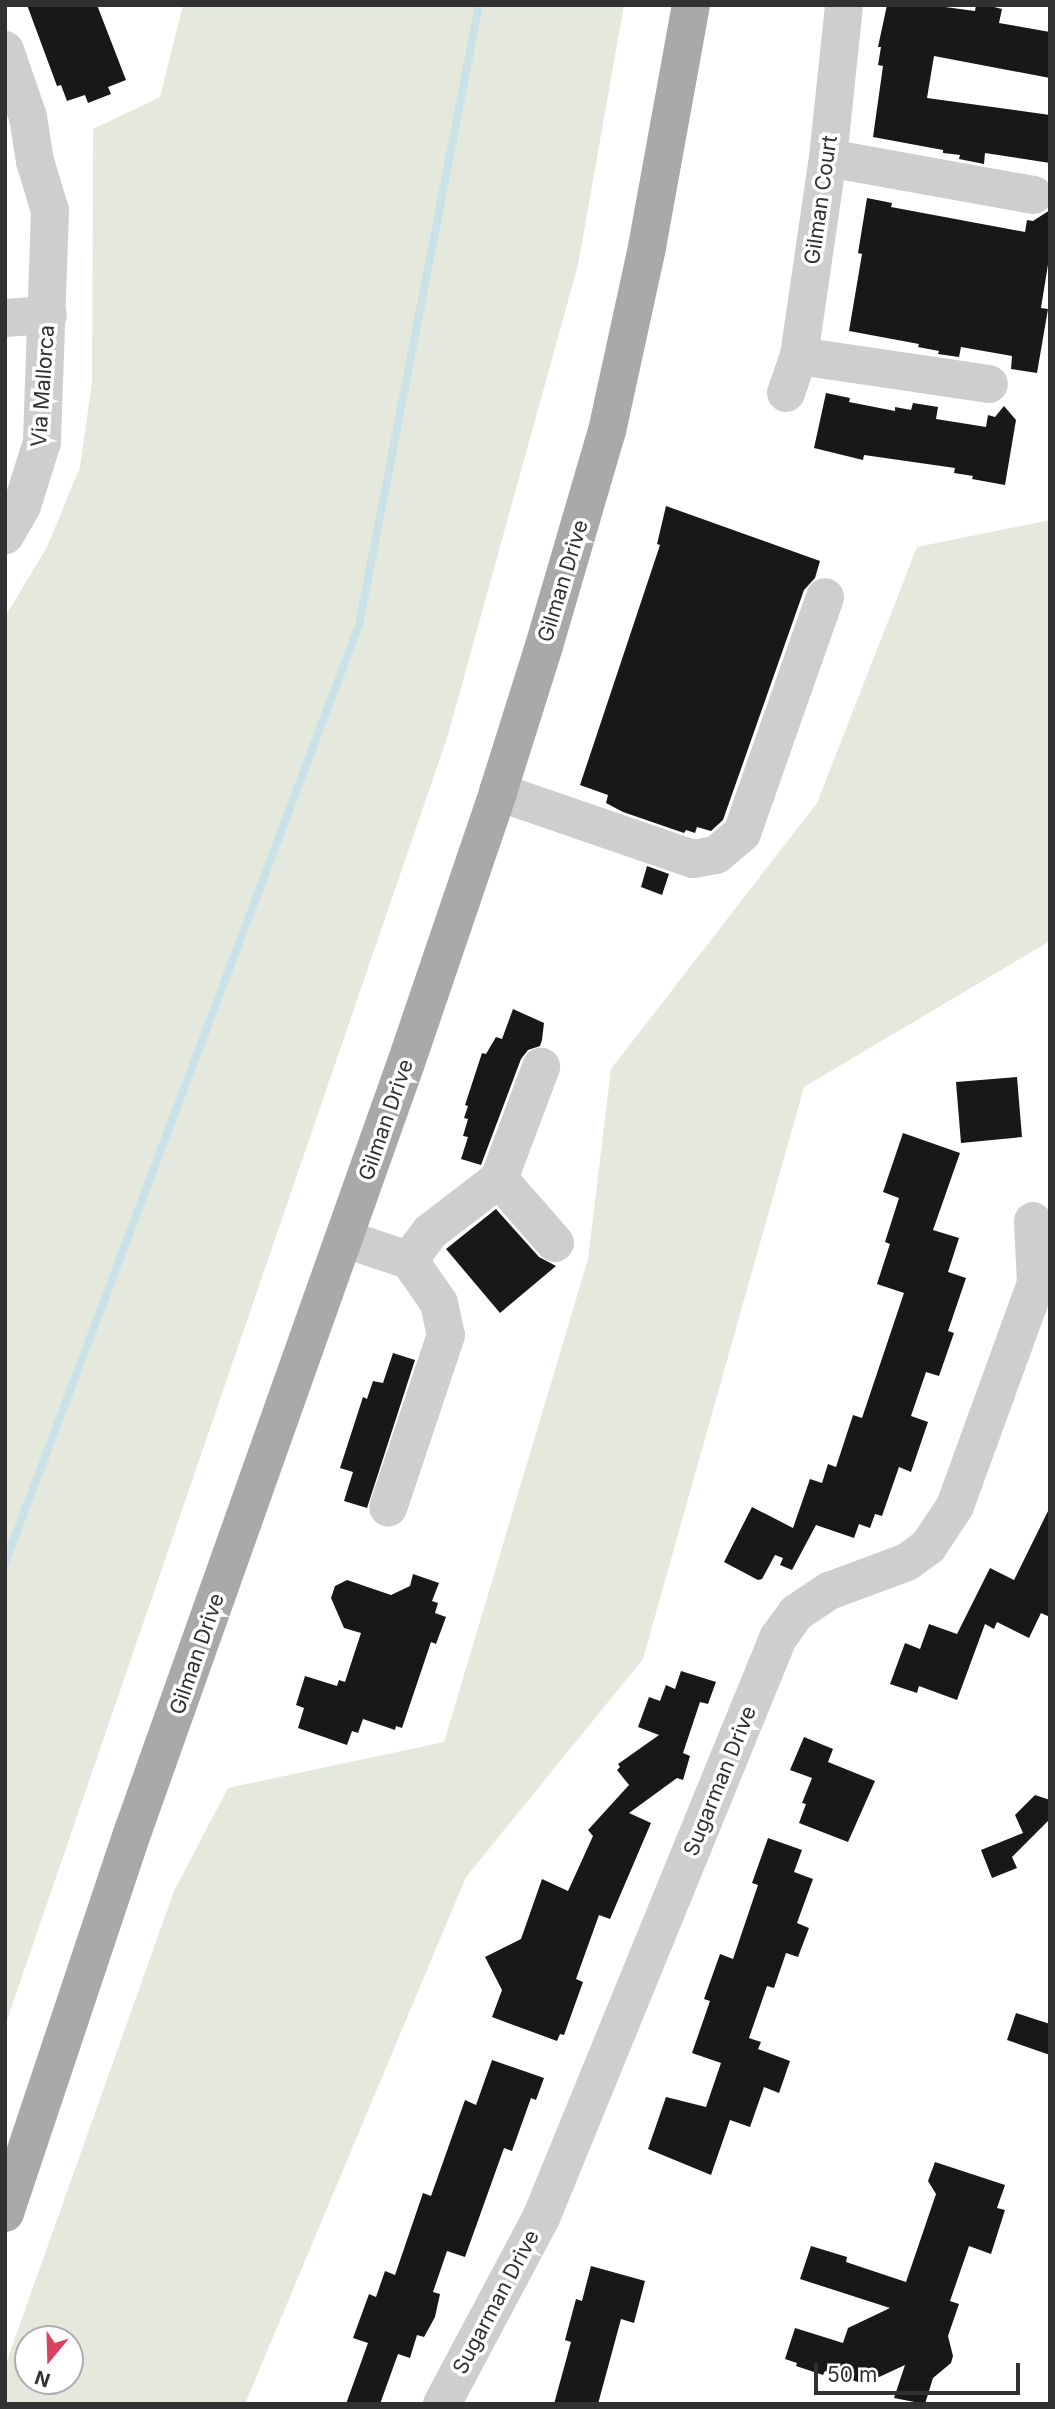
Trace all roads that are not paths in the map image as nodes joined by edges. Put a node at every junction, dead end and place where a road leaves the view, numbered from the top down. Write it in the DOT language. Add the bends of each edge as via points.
graph roads {
  1 [pos="691,5"];
  2 [pos="844,5"];
  3 [pos="5,50"];
  4 [pos="828,158"];
  5 [pos="1034,195"];
  6 [pos="48,315"];
  7 [pos="5,318"];
  8 [pos="799,356"];
  9 [pos="989,384"];
  10 [pos="786,393"];
  11 [pos="5,535"];
  12 [pos="825,597"];
  13 [pos="498,792"];
  14 [pos="541,1067"];
  15 [pos="499,1179"];
  16 [pos="1033,1222"];
  17 [pos="345,1239"];
  18 [pos="555,1243"];
  19 [pos="409,1260"];
  20 [pos="388,1508"];
  21 [pos="5,2213"];
  22 [pos="442,2404"];
  1 -- 13 [label="main road, Gilman Drive" via="648,247 607,431"];
  2 -- 4 [label="street, Gilman Court"];
  3 -- 6 [label="street" via="50,211"];
  4 -- 5 [label="street"];
  4 -- 8 [label="street, Gilman Court"];
  6 -- 7 [label="street, Via Mallorca"];
  6 -- 11 [label="street, Via Mallorca" via="42,442 22,506"];
  8 -- 9 [label="street"];
  8 -- 10 [label="street, Gilman Court"];
  12 -- 13 [label="street" via="742,834 716,855 693,859"];
  13 -- 17 [label="main road, Gilman Drive"];
  14 -- 15 [label="street"];
  15 -- 18 [label="street"];
  15 -- 19 [label="street" via="430,1232"];
  16 -- 22 [label="street, Sugarman Drive" via="1036,1283 955,1506 928,1547 907,1562 829,1591 796,1613 778,1638 541,2218"];
  17 -- 19 [label="street"];
  17 -- 21 [label="main road, Gilman Drive" via="134,1828"];
  19 -- 20 [label="street" via="439,1304 446,1335"];
}
